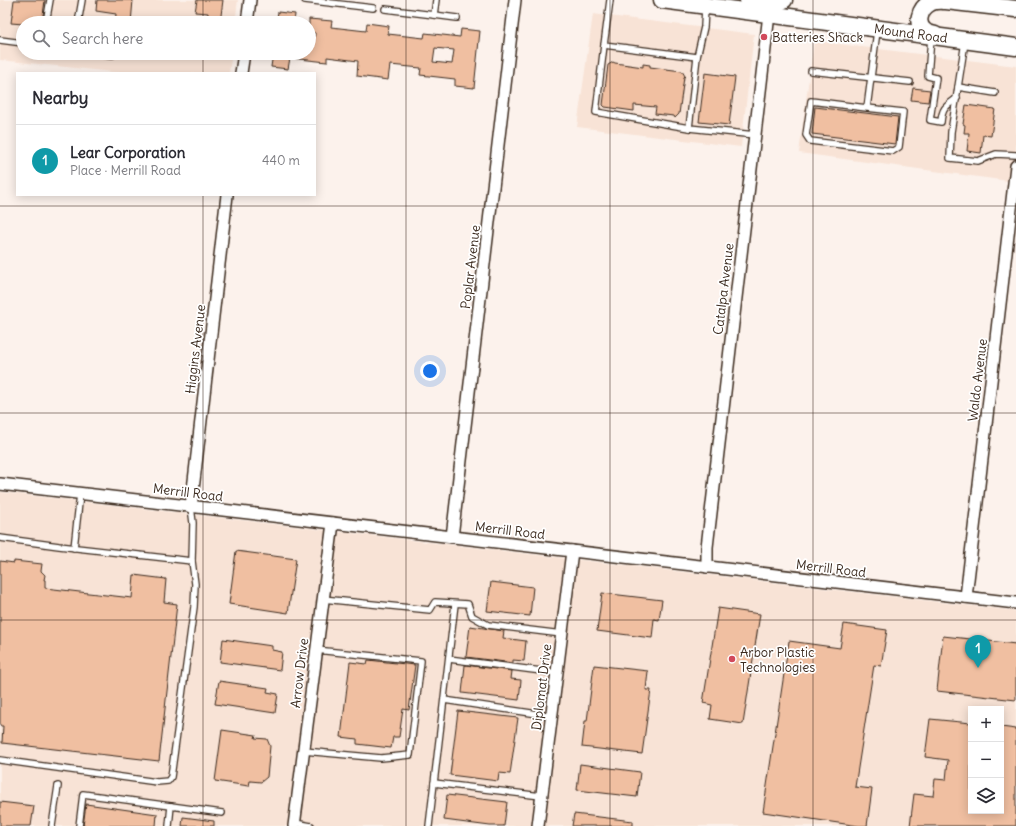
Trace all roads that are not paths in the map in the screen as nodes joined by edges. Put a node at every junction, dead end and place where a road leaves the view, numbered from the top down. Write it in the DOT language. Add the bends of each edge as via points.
graph roads {
  1 [pos="50,0"];
  2 [pos="82,0"];
  3 [pos="250,0"];
  4 [pos="305,0"];
  5 [pos="436,0"];
  6 [pos="515,0"];
  7 [pos="610,0"];
  8 [pos="662,0"];
  9 [pos="745,0"];
  10 [pos="784,0"];
  11 [pos="334,2"];
  12 [pos="706,3"];
  13 [pos="373,8"];
  14 [pos="385,9"];
  15 [pos="1016,9"];
  16 [pos="769,14"];
  17 [pos="434,15"];
  18 [pos="47,16"];
  19 [pos="79,16"];
  20 [pos="248,16"];
  21 [pos="457,18"];
  22 [pos="878,28"];
  23 [pos="936,36"];
  24 [pos="0,40"];
  25 [pos="966,40"];
  26 [pos="16,42"];
  27 [pos="604,45"];
  28 [pos="1016,47"];
  29 [pos="697,57"];
  30 [pos="243,60"];
  31 [pos="811,71"];
  32 [pos="241,72"];
  33 [pos="870,78"];
  34 [pos="910,82"];
  35 [pos="958,87"];
  36 [pos="995,93"];
  37 [pos="957,98"];
  38 [pos="867,108"];
  39 [pos="689,128"];
  40 [pos="755,135"];
  41 [pos="1016,155"];
  42 [pos="1016,166"];
  43 [pos="227,196"];
  44 [pos="0,484"];
  45 [pos="80,494"];
  46 [pos="191,507"];
  47 [pos="332,523"];
  48 [pos="452,537"];
  49 [pos="0,538"];
  50 [pos="74,548"];
  51 [pos="572,551"];
  52 [pos="192,561"];
  53 [pos="707,567"];
  54 [pos="966,597"];
  55 [pos="323,599"];
  56 [pos="1016,603"];
  57 [pos="455,604"];
  58 [pos="562,634"];
  59 [pos="316,650"];
  60 [pos="449,659"];
  61 [pos="557,673"];
  62 [pos="444,700"];
  63 [pos="551,716"];
  64 [pos="304,751"];
  65 [pos="0,760"];
  66 [pos="434,783"];
  67 [pos="58,786"];
  68 [pos="541,796"];
  69 [pos="171,806"];
  70 [pos="222,813"];
  71 [pos="294,825"];
  72 [pos="52,826"];
  73 [pos="79,826"];
  74 [pos="169,826"];
  75 [pos="310,826"];
  76 [pos="429,826"];
  77 [pos="538,826"];
  1 -- 18 [label="lane"];
  2 -- 19 [label="lane"];
  3 -- 20 [label="street"];
  4 -- 11 [label="lane"];
  5 -- 17 [label="lane"];
  6 -- 48 [label="street, Poplar Avenue"];
  7 -- 27 [label="lane"];
  8 -- 12 [label="main road, Mound Road"];
  9 -- 10 [label="main road" via="769,3"];
  11 -- 13 [label="lane"];
  12 -- 16 [label="main road, Mound Road"];
  12 -- 29 [label="lane"];
  14 -- 17 [label="lane"];
  15 -- 23 [label="main road" via="935,0 922,10 919,18 926,32"];
  16 -- 22 [label="main road, Mound Road"];
  16 -- 40 [label="street, Catalpa Avenue"];
  17 -- 21 [label="lane"];
  22 -- 23 [label="main road, Mound Road"];
  22 -- 33 [label="lane"];
  23 -- 25 [label="main road, Mound Road"];
  23 -- 37 [label="lane" via="928,76 936,78 930,120 941,122 944,108"];
  24 -- 26 [label="lane"];
  25 -- 28 [label="main road, Mound Road"];
  25 -- 35 [label="lane"];
  27 -- 29 [label="lane"];
  27 -- 39 [label="lane" via="596,112"];
  29 -- 39 [label="lane"];
  30 -- 32 [label="street"];
  31 -- 33 [label="lane"];
  33 -- 34 [label="lane"];
  33 -- 38 [label="lane"];
  35 -- 36 [label="lane"];
  35 -- 37 [label="lane"];
  37 -- 41 [label="lane" via="951,132 950,158 978,161 996,154"];
  38 -- 38 [label="lane" via="811,101 806,135 810,141 893,151 899,147 903,112"];
  39 -- 40 [label="lane"];
  40 -- 53 [label="street, Catalpa Avenue" via="707,547"];
  42 -- 54 [label="street, Waldo Avenue"];
  43 -- 46 [label="street, Higgins Avenue"];
  44 -- 45 [label="street, Merrill Road"];
  45 -- 46 [label="street, Merrill Road"];
  45 -- 50 [label="lane"];
  46 -- 47 [label="street, Merrill Road"];
  46 -- 52 [label="lane"];
  47 -- 48 [label="street, Merrill Road"];
  47 -- 55 [label="street, Arrow Drive"];
  48 -- 51 [label="street, Merrill Road"];
  49 -- 50 [label="lane"];
  50 -- 52 [label="lane"];
  51 -- 53 [label="street, Merrill Road"];
  51 -- 58 [label="street, Diplomat Drive"];
  52 -- 65 [label="lane" via="194,607 171,777 168,781 157,782"];
  53 -- 54 [label="street, Merrill Road"];
  54 -- 56 [label="street, Merrill Road"];
  55 -- 57 [label="lane" via="430,610 435,602"];
  55 -- 59 [label="street, Arrow Drive"];
  57 -- 58 [label="lane" via="468,604 472,616 488,625"];
  57 -- 60 [label="lane"];
  58 -- 61 [label="street, Diplomat Drive"];
  59 -- 64 [label="street, Arrow Drive"];
  59 -- 64 [label="lane" via="421,661 410,755 381,758"];
  60 -- 61 [label="lane"];
  60 -- 62 [label="lane"];
  61 -- 63 [label="street, Diplomat Drive"];
  62 -- 63 [label="lane"];
  62 -- 66 [label="lane"];
  63 -- 68 [label="street, Diplomat Drive"];
  64 -- 71 [label="street, Arrow Drive"];
  66 -- 68 [label="lane"];
  66 -- 76 [label="lane"];
  67 -- 72 [label="lane"];
  68 -- 77 [label="street, Diplomat Drive"];
  69 -- 70 [label="lane"];
  69 -- 73 [label="lane" via="82,794"];
  69 -- 74 [label="lane"];
  71 -- 75 [label="lane"];
}
